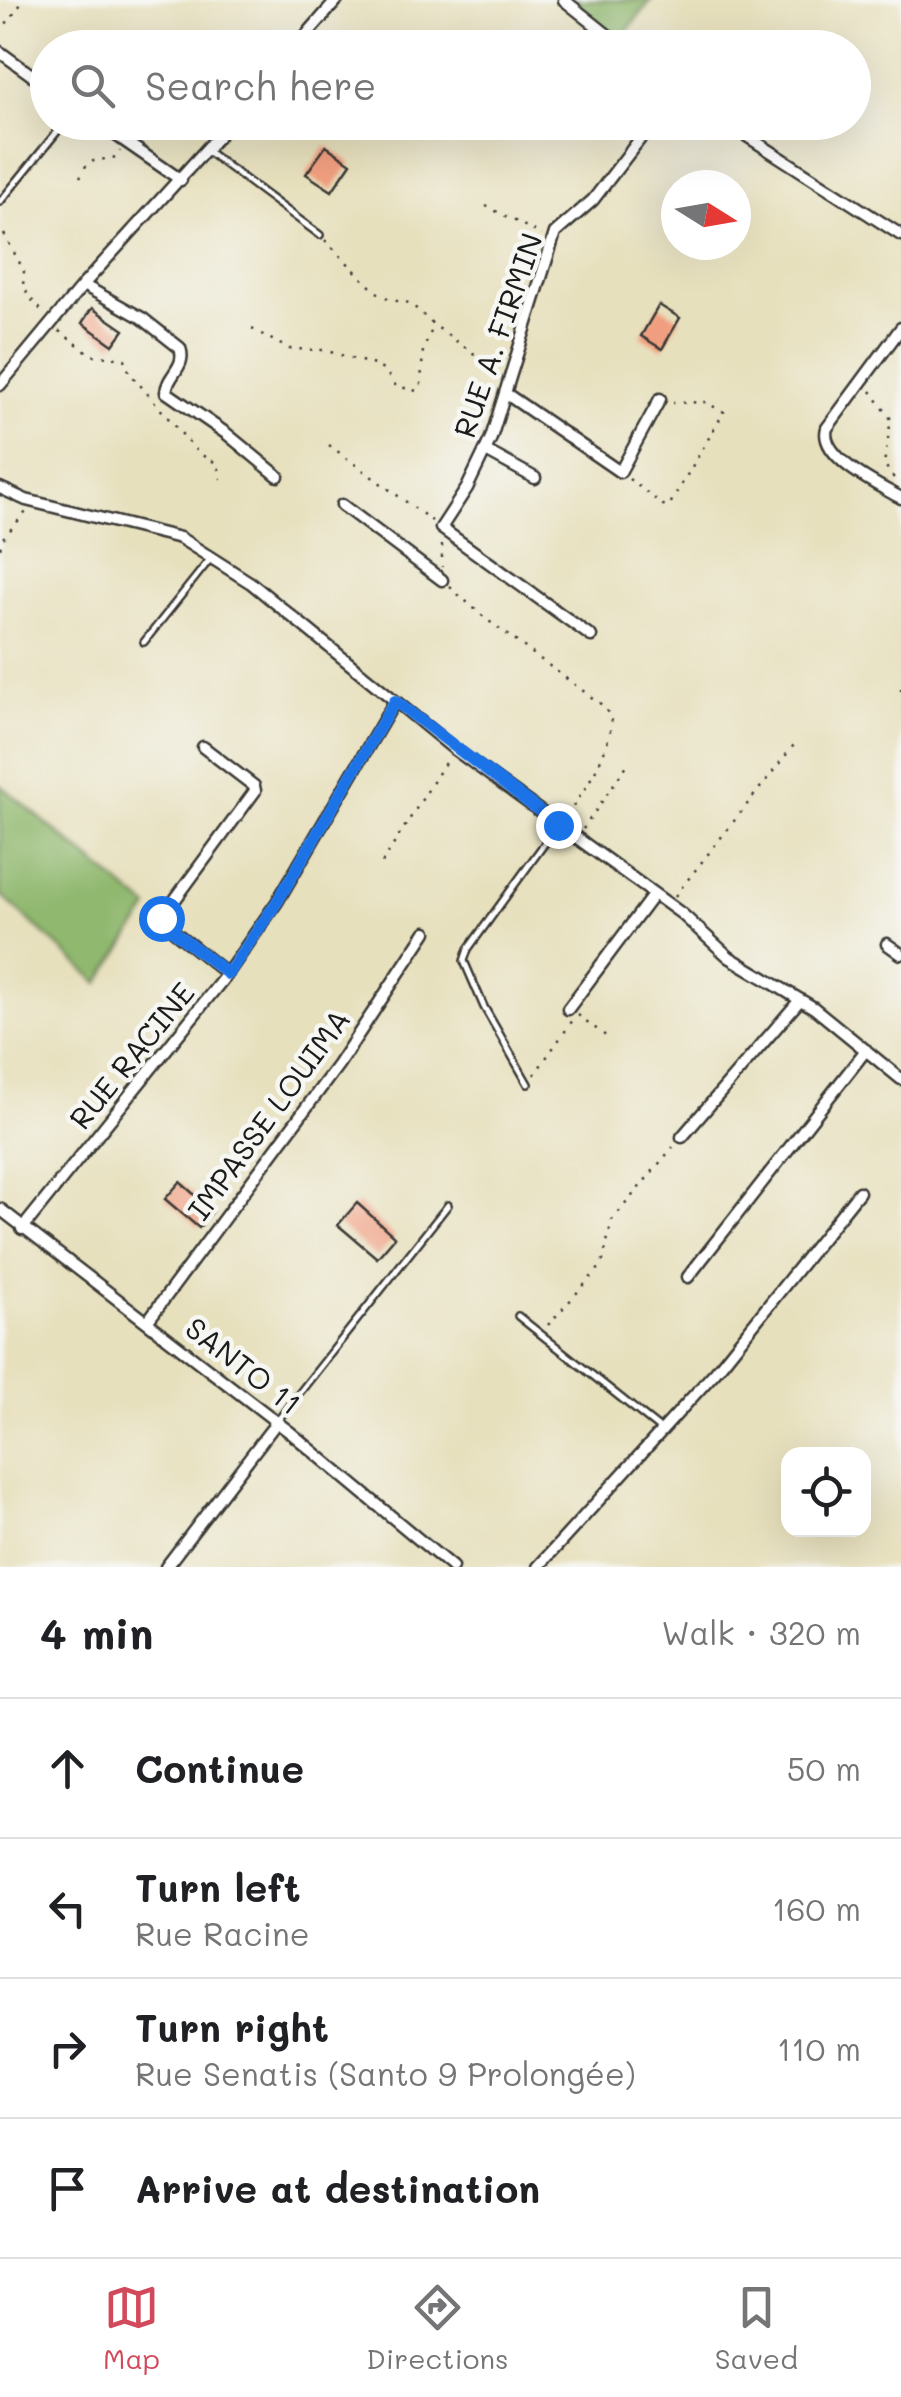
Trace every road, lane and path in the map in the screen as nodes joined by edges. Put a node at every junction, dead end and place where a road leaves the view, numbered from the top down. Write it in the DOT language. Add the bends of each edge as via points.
graph roads {
  1 [pos="24,0"];
  2 [pos="337,0"];
  3 [pos="564,0"];
  4 [pos="311,30"];
  5 [pos="602,30"];
  6 [pos="0,32"];
  7 [pos="0,52"];
  8 [pos="30,74"];
  9 [pos="50,140"];
  10 [pos="216,140"];
  11 [pos="639,140"];
  12 [pos="753,140"];
  13 [pos="124,141"];
  14 [pos="207,150"];
  15 [pos="80,178"];
  16 [pos="181,180"];
  17 [pos="0,202"];
  18 [pos="486,206"];
  19 [pos="4,234"];
  20 [pos="901,235"];
  21 [pos="320,236"];
  22 [pos="552,240"];
  23 [pos="83,285"];
  24 [pos="51,323"];
  25 [pos="434,326"];
  26 [pos="901,328"];
  27 [pos="252,329"];
  28 [pos="512,372"];
  29 [pos="866,374"];
  30 [pos="0,386"];
  31 [pos="505,393"];
  32 [pos="660,399"];
  33 [pos="329,445"];
  34 [pos="486,451"];
  35 [pos="620,472"];
  36 [pos="278,476"];
  37 [pos="534,478"];
  38 [pos="222,479"];
  39 [pos="898,484"];
  40 [pos="0,488"];
  41 [pos="901,498"];
  42 [pos="35,502"];
  43 [pos="342,505"];
  44 [pos="441,528"];
  45 [pos="0,548"];
  46 [pos="211,558"];
  47 [pos="442,580"];
  48 [pos="591,636"];
  49 [pos="144,642"];
  50 [pos="395,701"];
  51 [pos="797,741"];
  52 [pos="203,746"];
  53 [pos="454,749"];
  54 [pos="627,765"];
  55 [pos="559,826"];
  56 [pos="577,839"];
  57 [pos="382,863"];
  58 [pos="654,894"];
  59 [pos="668,905"];
  60 [pos="426,932"];
  61 [pos="886,944"];
  62 [pos="901,954"];
  63 [pos="228,974"];
  64 [pos="800,1000"];
  65 [pos="573,1012"];
  66 [pos="607,1037"];
  67 [pos="866,1050"];
  68 [pos="901,1079"];
  69 [pos="528,1084"];
  70 [pos="682,1137"];
  71 [pos="859,1192"];
  72 [pos="448,1204"];
  73 [pos="0,1209"];
  74 [pos="22,1229"];
  75 [pos="688,1278"];
  76 [pos="518,1316"];
  77 [pos="147,1322"];
  78 [pos="540,1334"];
  79 [pos="276,1422"];
  80 [pos="662,1430"];
  81 [pos="166,1567"];
  82 [pos="452,1567"];
  83 [pos="538,1567"];
  1 -- 6 [label="path"];
  2 -- 4 [label="street"];
  3 -- 5 [label="street"];
  7 -- 8 [label="street"];
  9 -- 17 [label="lane"];
  10 -- 14 [label="street"];
  11 -- 22 [label="street, RUE A. FIRMIN"];
  12 -- 20 [label="street"];
  13 -- 15 [label="path" via="117,158 88,162"];
  13 -- 16 [label="street"];
  14 -- 16 [label="street"];
  14 -- 21 [label="lane"];
  16 -- 23 [label="street"];
  18 -- 22 [label="path"];
  19 -- 24 [label="path" via="30,298"];
  21 -- 25 [label="path" via="368,286 418,308"];
  22 -- 28 [label="street, RUE A. FIRMIN"];
  23 -- 24 [label="street"];
  23 -- 36 [label="street" via="180,348 181,364 166,392"];
  24 -- 30 [label="street"];
  24 -- 38 [label="path" via="92,355 126,359 129,372 198,453 218,464"];
  25 -- 27 [label="path" via="417,391 396,386 374,365 324,350 290,349"];
  25 -- 28 [label="path"];
  26 -- 29 [label="street"];
  28 -- 31 [label="street, RUE A. FIRMIN"];
  29 -- 39 [label="path" via="890,419 884,464"];
  29 -- 41 [label="street" via="827,428 826,444"];
  31 -- 34 [label="street, RUE A. FIRMIN"];
  31 -- 35 [label="street"];
  32 -- 35 [label="street"];
  32 -- 35 [label="path" via="705,402 724,412 669,506"];
  33 -- 44 [label="path"];
  34 -- 37 [label="street"];
  34 -- 44 [label="street, RUE A. FIRMIN"];
  40 -- 42 [label="street"];
  42 -- 45 [label="path"];
  42 -- 46 [label="street" via="180,538"];
  43 -- 47 [label="street"];
  44 -- 47 [label="path"];
  44 -- 48 [label="street"];
  46 -- 49 [label="lane"];
  46 -- 50 [label="street"];
  47 -- 55 [label="path" via="612,718 598,770"];
  50 -- 53 [label="street"];
  50 -- 63 [label="street, RUE RACINE"];
  51 -- 59 [label="path"];
  52 -- 63 [label="street" via="255,791 160,920"];
  53 -- 55 [label="street"];
  53 -- 57 [label="path"];
  54 -- 56 [label="path"];
  55 -- 56 [label="street"];
  55 -- 69 [label="lane" via="464,962"];
  56 -- 58 [label="street"];
  58 -- 59 [label="street"];
  58 -- 65 [label="street"];
  59 -- 64 [label="street" via="730,957"];
  60 -- 77 [label="street, IMPASSE LOUIMA" via="338,1065"];
  61 -- 62 [label="street"];
  63 -- 74 [label="street, RUE RACINE"];
  64 -- 67 [label="street"];
  64 -- 70 [label="street"];
  65 -- 66 [label="path"];
  65 -- 69 [label="path"];
  67 -- 68 [label="street"];
  67 -- 75 [label="street"];
  70 -- 78 [label="path" via="612,1220 602,1265"];
  71 -- 80 [label="street"];
  72 -- 79 [label="lane"];
  73 -- 74 [label="street, SANTO 11"];
  74 -- 77 [label="street, SANTO 11"];
  76 -- 78 [label="lane"];
  77 -- 79 [label="street, SANTO 11"];
  78 -- 80 [label="lane"];
  79 -- 81 [label="street"];
  79 -- 82 [label="street, SANTO 11"];
  80 -- 83 [label="street"];
}
